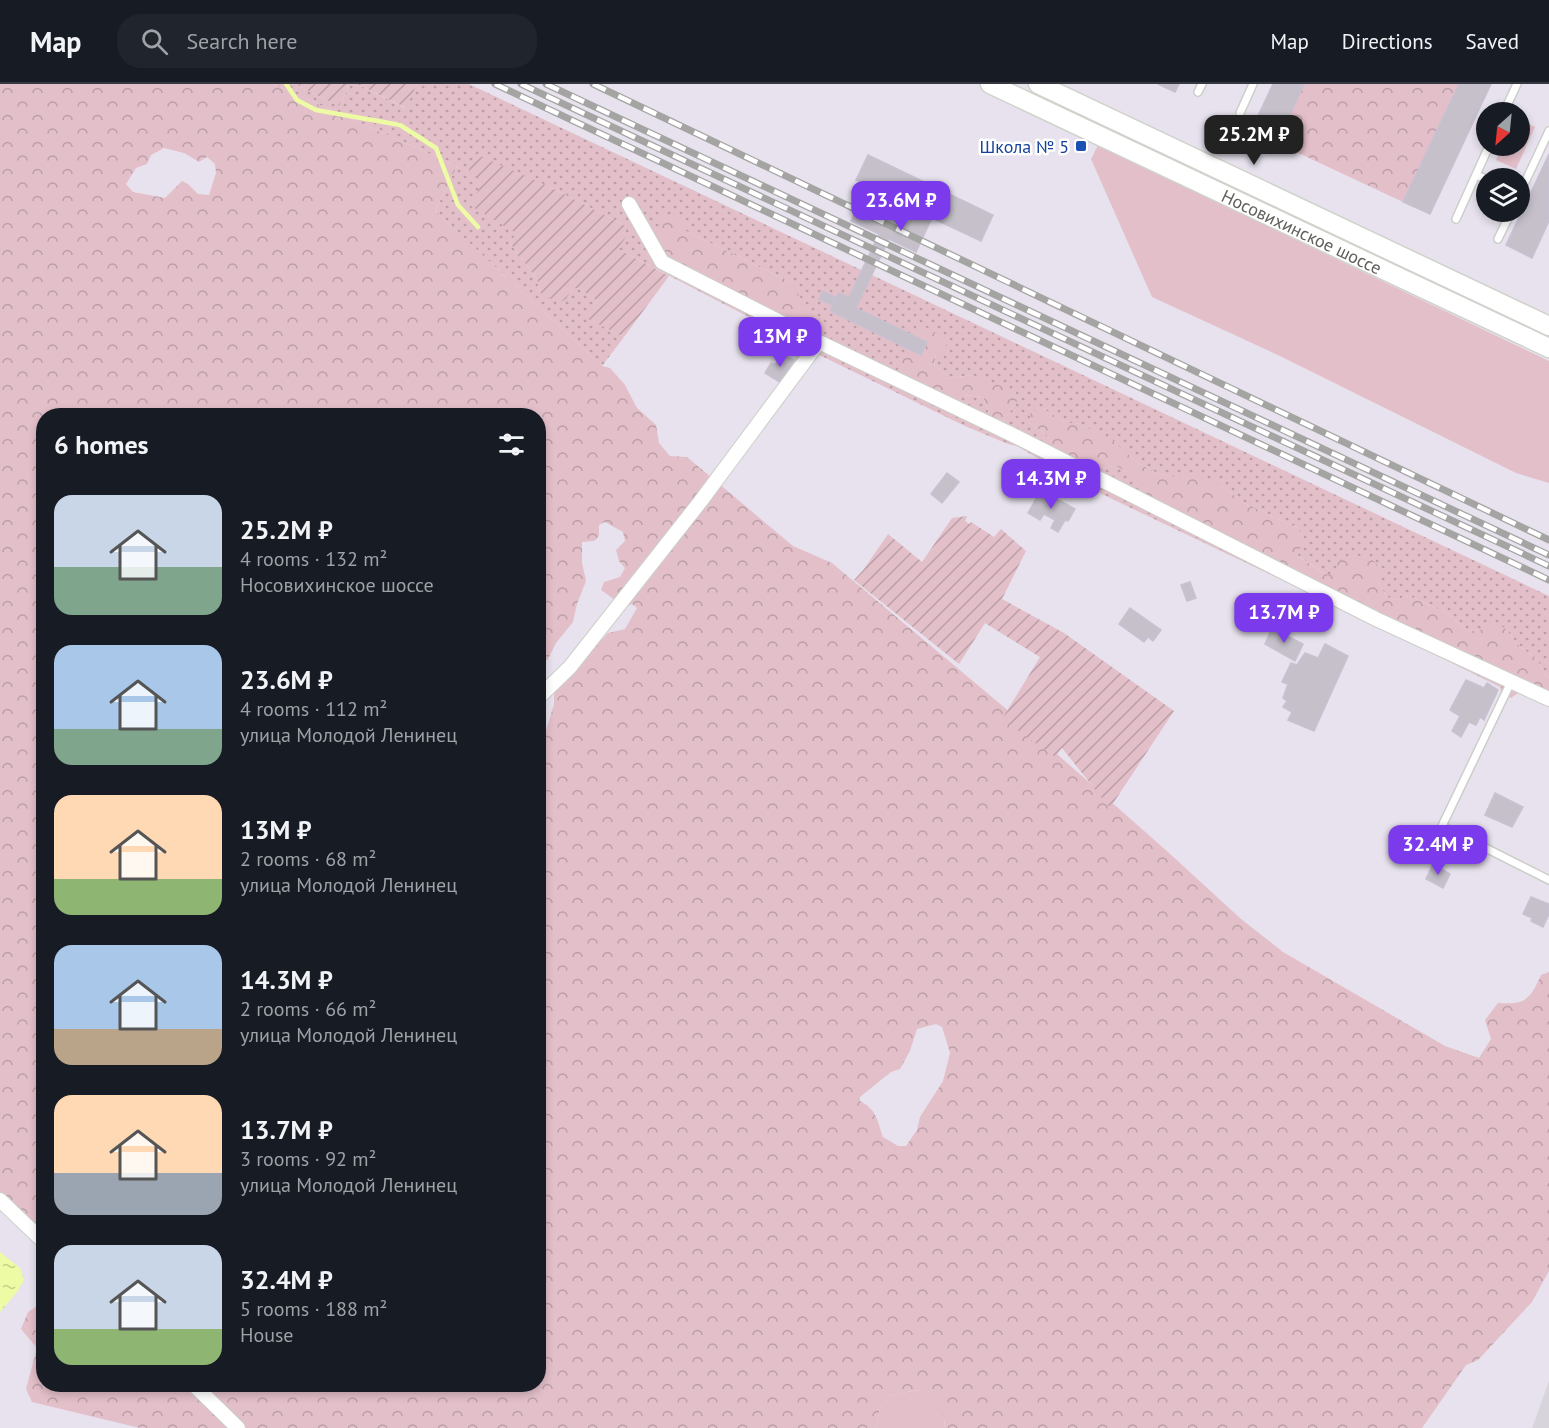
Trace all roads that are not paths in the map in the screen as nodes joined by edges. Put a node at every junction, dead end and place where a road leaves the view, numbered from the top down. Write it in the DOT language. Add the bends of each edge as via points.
graph roads {
  1 [pos="990,84"];
  2 [pos="1038,84"];
  3 [pos="1202,84"];
  4 [pos="1253,84"];
  5 [pos="1517,84"];
  6 [pos="1198,92"];
  7 [pos="1509,102"];
  8 [pos="1240,113"];
  9 [pos="1549,130"];
  10 [pos="1530,171"];
  11 [pos="1476,175"];
  12 [pos="629,204"];
  13 [pos="1456,219"];
  14 [pos="1506,222"];
  15 [pos="1498,239"];
  16 [pos="1549,326"];
  17 [pos="819,342"];
  18 [pos="1549,348"];
  19 [pos="1511,682"];
  20 [pos="546,690"];
  21 [pos="1549,699"];
  22 [pos="1549,880"];
  23 [pos="0,1200"];
  24 [pos="36,1234"];
  25 [pos="201,1392"];
  26 [pos="238,1428"];
  1 -- 18 [label="main road, Носовихинское шоссе"];
  2 -- 16 [label="main road, Носовихинское шоссе"];
  3 -- 6 [label="lane"];
  4 -- 8 [label="lane"];
  5 -- 7 [label="lane"];
  9 -- 10 [label="lane"];
  11 -- 13 [label="lane"];
  12 -- 17 [label="street" via="662,262"];
  14 -- 15 [label="lane"];
  17 -- 19 [label="street"];
  17 -- 20 [label="street" via="700,502 570,667"];
  19 -- 21 [label="street"];
  19 -- 22 [label="lane" via="1442,826"];
  23 -- 24 [label="street"];
  25 -- 26 [label="street"];
}
